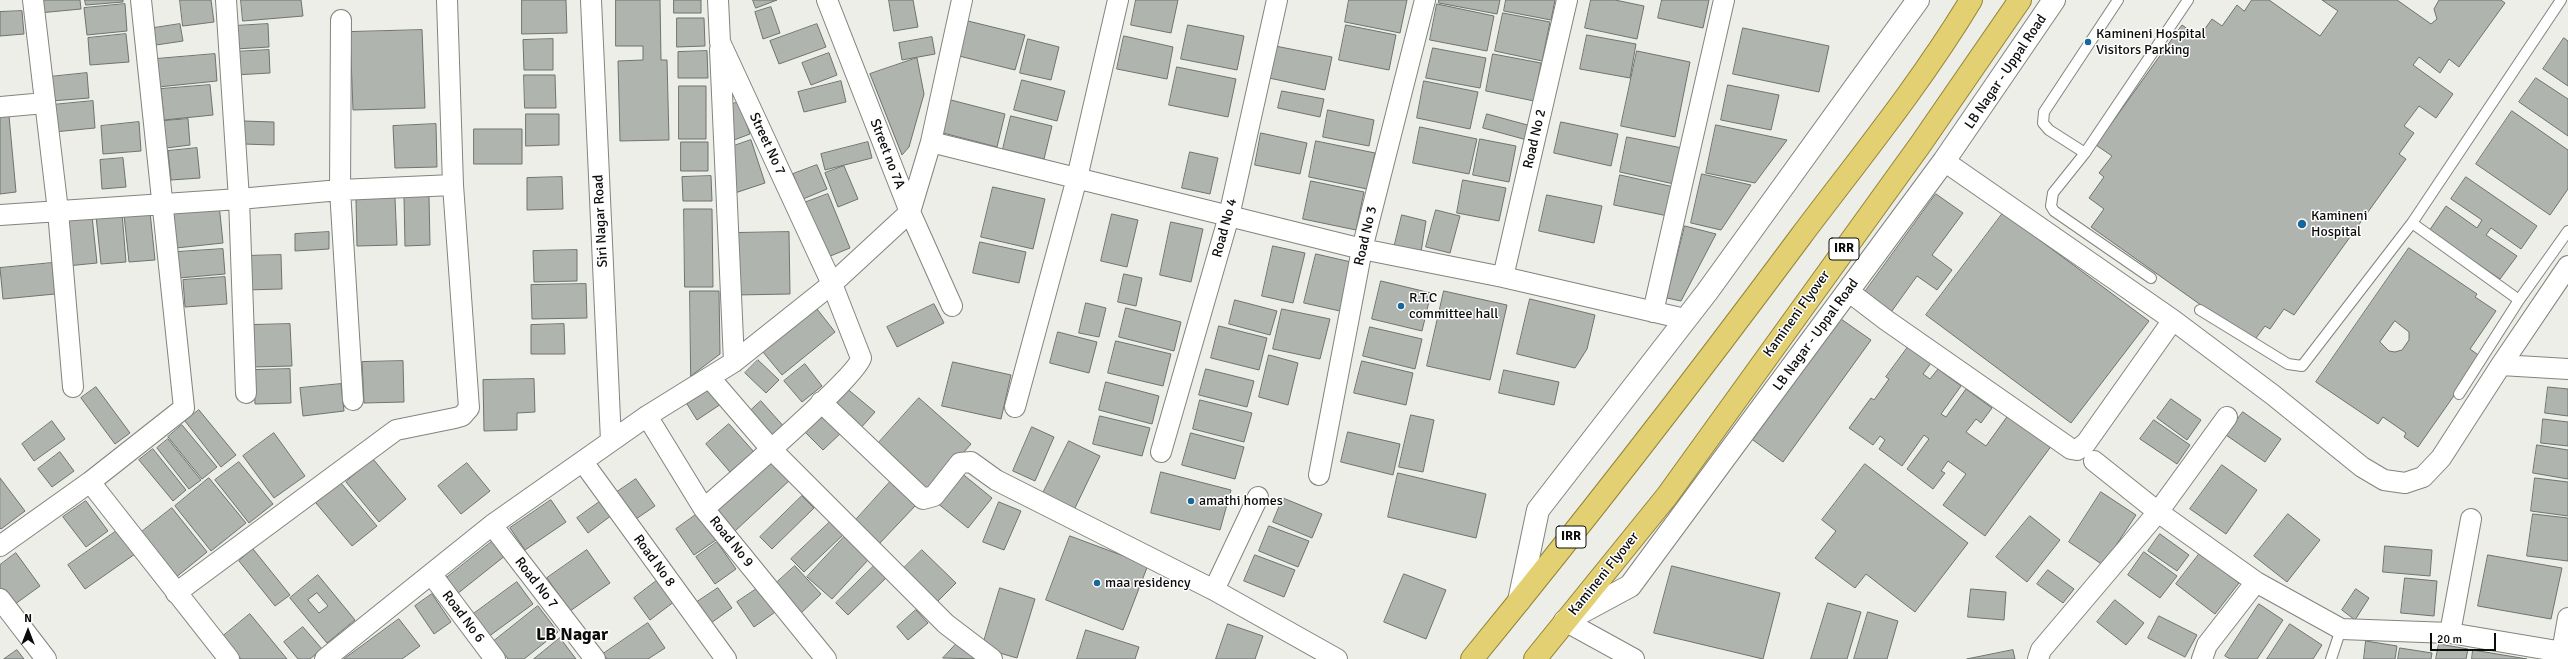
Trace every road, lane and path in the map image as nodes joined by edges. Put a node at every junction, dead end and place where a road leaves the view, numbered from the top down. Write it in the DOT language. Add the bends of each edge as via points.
graph roads {
  1 [pos="33,0"];
  2 [pos="142,0"];
  3 [pos="226,0"];
  4 [pos="447,0"];
  5 [pos="591,0"];
  6 [pos="718,0"];
  7 [pos="827,0"];
  8 [pos="962,0"];
  9 [pos="1118,0"];
  10 [pos="1277,0"];
  11 [pos="1425,0"];
  12 [pos="1567,0"];
  13 [pos="1724,0"];
  14 [pos="1918,0"];
  15 [pos="1971,0"];
  16 [pos="2020,0"];
  17 [pos="2054,0"];
  18 [pos="2118,0"];
  19 [pos="2188,0"];
  20 [pos="2561,0"];
  21 [pos="341,20"];
  22 [pos="720,42"];
  23 [pos="45,103"];
  24 [pos="0,107"];
  25 [pos="931,142"];
  26 [pos="2085,153"];
  27 [pos="1944,161"];
  28 [pos="1077,178"];
  29 [pos="453,185"];
  30 [pos="340,190"];
  31 [pos="239,199"];
  32 [pos="165,204"];
  33 [pos="58,211"];
  34 [pos="910,212"];
  35 [pos="0,215"];
  36 [pos="1230,216"];
  37 [pos="2412,223"];
  38 [pos="2568,231"];
  39 [pos="1362,249"];
  40 [pos="2568,266"];
  41 [pos="1503,277"];
  42 [pos="2151,278"];
  43 [pos="832,284"];
  44 [pos="1848,291"];
  45 [pos="2519,300"];
  46 [pos="952,306"];
  47 [pos="2200,310"];
  48 [pos="1653,312"];
  49 [pos="1685,319"];
  50 [pos="2173,320"];
  51 [pos="734,362"];
  52 [pos="2501,365"];
  53 [pos="2568,369"];
  54 [pos="710,378"];
  55 [pos="73,387"];
  56 [pos="246,393"];
  57 [pos="2459,394"];
  58 [pos="353,400"];
  59 [pos="821,402"];
  60 [pos="1016,407"];
  61 [pos="647,416"];
  62 [pos="2227,417"];
  63 [pos="611,441"];
  64 [pos="771,449"];
  65 [pos="1161,452"];
  66 [pos="2094,461"];
  67 [pos="583,462"];
  68 [pos="1319,475"];
  69 [pos="90,482"];
  70 [pos="1258,497"];
  71 [pos="704,509"];
  72 [pos="2158,512"];
  73 [pos="2471,519"];
  74 [pos="492,525"];
  75 [pos="0,546"];
  76 [pos="432,575"];
  77 [pos="2256,582"];
  78 [pos="1214,590"];
  79 [pos="176,593"];
  80 [pos="0,599"];
  81 [pos="1519,601"];
  82 [pos="2568,618"];
  83 [pos="1565,621"];
  84 [pos="2341,629"];
  85 [pos="2450,633"];
  86 [pos="2565,652"];
  87 [pos="46,659"];
  88 [pos="229,659"];
  89 [pos="325,659"];
  90 [pos="495,659"];
  91 [pos="595,659"];
  92 [pos="726,659"];
  93 [pos="826,659"];
  94 [pos="992,659"];
  95 [pos="1337,659"];
  96 [pos="1472,659"];
  97 [pos="1535,659"];
  98 [pos="1634,659"];
  99 [pos="2038,659"];
  100 [pos="2202,659"];
  101 [pos="2331,659"];
  1 -- 23 [label="street"];
  2 -- 32 [label="street"];
  3 -- 31 [label="street"];
  4 -- 29 [label="street"];
  5 -- 63 [label="street, Siri Nagar Road"];
  6 -- 22 [label="street, Street No 7"];
  7 -- 34 [label="street, Street no 7A"];
  8 -- 25 [label="street"];
  9 -- 28 [label="street"];
  10 -- 36 [label="street, Road No 4"];
  11 -- 39 [label="street, Road No 3"];
  12 -- 41 [label="street, Road No 2"];
  13 -- 48 [label="street"];
  14 -- 49 [label="street"];
  15 -- 81 [label="highway, IRR" via="1908,93 1728,334"];
  16 -- 83 [label="highway, Kamineni Flyover / IRR" via="1920,145 1667,496"];
  17 -- 27 [label="street, LB Nagar - Uppal Road"];
  18 -- 26 [label="lane" via="2044,112 2043,123 2049,130"];
  19 -- 26 [label="lane"];
  20 -- 37 [label="lane"];
  21 -- 30 [label="street"];
  22 -- 43 [label="street, Street No 7"];
  22 -- 51 [label="street"];
  23 -- 24 [label="street"];
  23 -- 33 [label="street"];
  25 -- 28 [label="street"];
  25 -- 34 [label="street"];
  26 -- 42 [label="lane" via="2053,193 2051,206 2054,211"];
  27 -- 44 [label="street, LB Nagar - Uppal Road"];
  27 -- 50 [label="street"];
  28 -- 36 [label="street"];
  28 -- 60 [label="street"];
  29 -- 30 [label="street"];
  29 -- 79 [label="street" via="470,401 467,412 455,418 396,430"];
  30 -- 31 [label="street"];
  30 -- 58 [label="street"];
  31 -- 32 [label="street"];
  31 -- 56 [label="street"];
  32 -- 33 [label="street"];
  32 -- 69 [label="street" via="184,408"];
  33 -- 35 [label="street"];
  33 -- 55 [label="street"];
  34 -- 43 [label="street"];
  34 -- 46 [label="street, Street no 7A"];
  36 -- 39 [label="street"];
  36 -- 65 [label="street, Road No 4"];
  37 -- 45 [label="lane"];
  37 -- 47 [label="lane" via="2302,366 2288,364"];
  38 -- 45 [label="lane"];
  39 -- 41 [label="street"];
  39 -- 68 [label="street, Road No 3"];
  40 -- 52 [label="street"];
  41 -- 48 [label="street"];
  43 -- 51 [label="street"];
  43 -- 59 [label="street, Street No 7" via="860,358 856,367"];
  44 -- 50 [label="street" via="1938,357 2076,450 2086,442"];
  44 -- 83 [label="street, LB Nagar - Uppal Road" via="1630,586"];
  45 -- 57 [label="lane"];
  48 -- 49 [label="street"];
  49 -- 81 [label="street" via="1538,510"];
  50 -- 52 [label="street" via="2273,395 2362,467 2384,480 2405,483 2423,478 2441,458"];
  51 -- 54 [label="street"];
  52 -- 53 [label="street"];
  54 -- 61 [label="street"];
  54 -- 64 [label="street"];
  59 -- 64 [label="street"];
  59 -- 78 [label="street" via="924,499 934,496 960,463 971,462 996,480"];
  61 -- 63 [label="street"];
  61 -- 71 [label="street, Road No 9"];
  62 -- 72 [label="street"];
  63 -- 67 [label="street"];
  64 -- 71 [label="street"];
  64 -- 94 [label="street" via="946,624"];
  66 -- 72 [label="street"];
  67 -- 74 [label="street"];
  67 -- 92 [label="street, Road No 8"];
  69 -- 75 [label="street"];
  69 -- 79 [label="street"];
  70 -- 78 [label="street"];
  71 -- 93 [label="street, Road No 9"];
  72 -- 77 [label="street"];
  72 -- 99 [label="street" via="2041,650"];
  73 -- 85 [label="street"];
  74 -- 76 [label="street"];
  74 -- 91 [label="street, Road No 7"];
  76 -- 89 [label="street"];
  76 -- 90 [label="street, Road No 6"];
  77 -- 84 [label="street"];
  77 -- 100 [label="street" via="2207,645"];
  78 -- 95 [label="street"];
  79 -- 88 [label="street"];
  80 -- 87 [label="street"];
  81 -- 96 [label="highway, IRR"];
  82 -- 86 [label="street"];
  83 -- 97 [label="highway, IRR"];
  83 -- 98 [label="street"];
  84 -- 85 [label="street"];
  84 -- 101 [label="lane"];
  85 -- 86 [label="street"];
}
